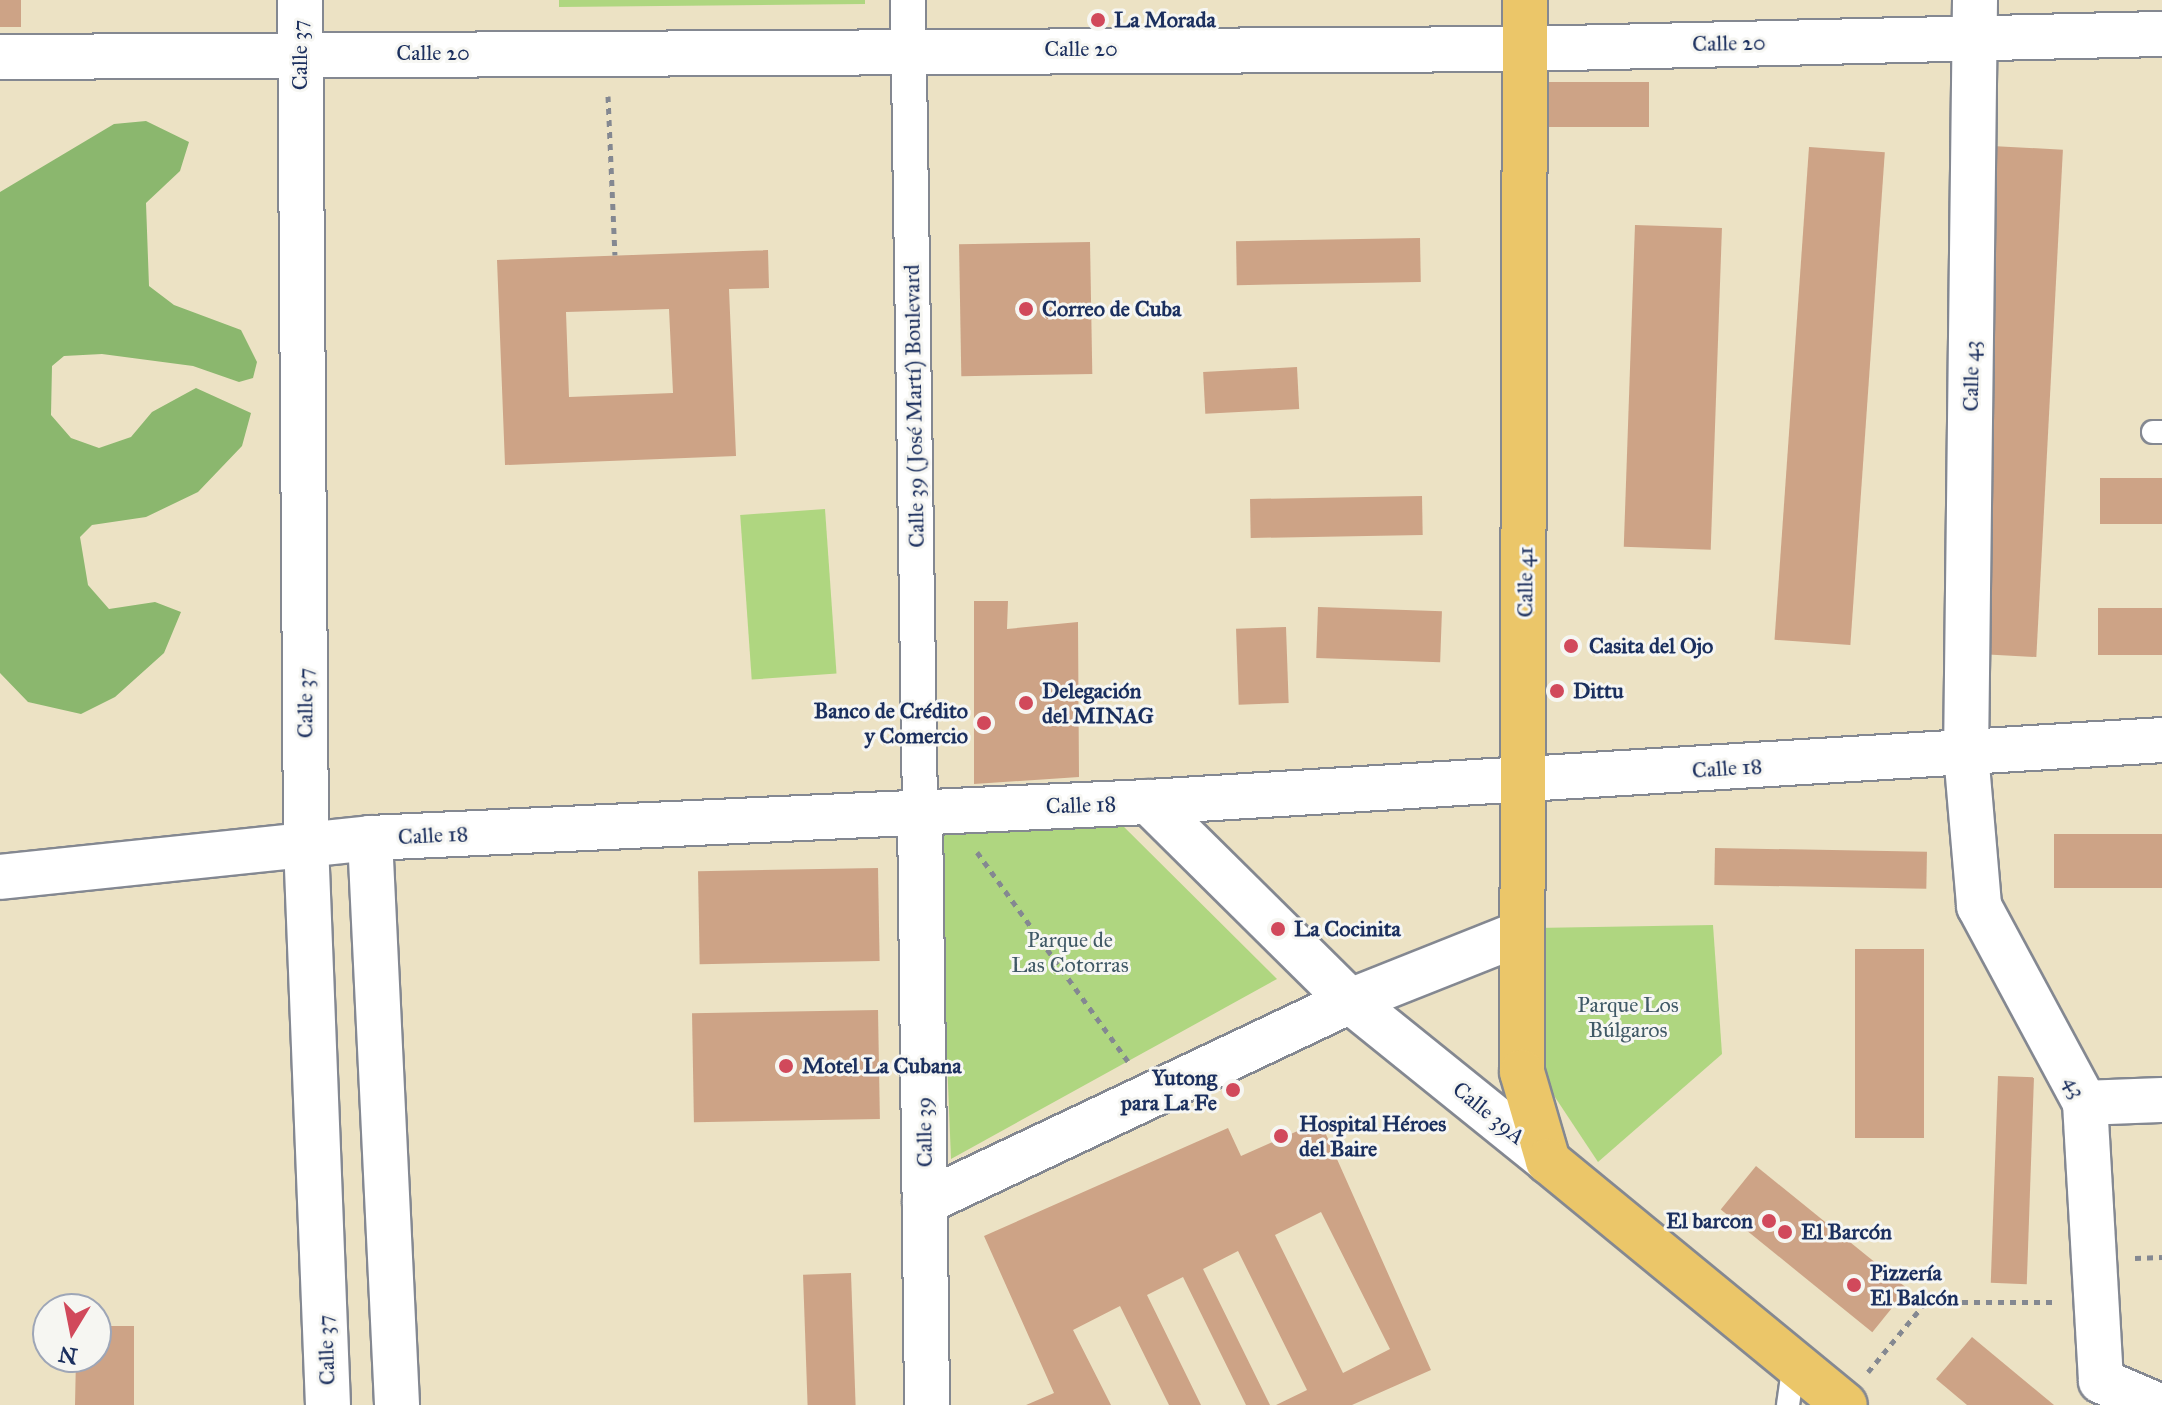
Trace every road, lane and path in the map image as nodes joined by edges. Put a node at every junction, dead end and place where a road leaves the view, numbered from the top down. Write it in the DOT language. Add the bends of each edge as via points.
graph roads {
  1 [pos="300,0"];
  2 [pos="908,0"];
  3 [pos="1525,0"];
  4 [pos="1975,18"];
  5 [pos="2162,34"];
  6 [pos="1524,49"];
  7 [pos="909,50"];
  8 [pos="607,52"];
  9 [pos="300,54"];
  10 [pos="0,57"];
  11 [pos="615,255"];
  12 [pos="2162,740"];
  13 [pos="1966,753"];
  14 [pos="1526,780"];
  15 [pos="1149,802"];
  16 [pos="933,811"];
  17 [pos="370,838"];
  18 [pos="306,843"];
  19 [pos="0,877"];
  20 [pos="1518,934"];
  21 [pos="1350,1001"];
  22 [pos="1152,1094"];
  23 [pos="2162,1100"];
  24 [pos="2085,1103"];
  25 [pos="1548,1161"];
  26 [pos="925,1202"];
  27 [pos="2098,1302"];
  28 [pos="1791,1384"];
  29 [pos="1844,1404"];
  30 [pos="328,1405"];
  31 [pos="397,1405"];
  32 [pos="927,1405"];
  33 [pos="2157,1405"];
  1 -- 9 [label="street, Calle 37"];
  2 -- 7 [label="street, Calle 39 (José Martí) Boulevard"];
  3 -- 6 [label="main road, Calle 41"];
  4 -- 5 [label="street, Calle 20"];
  4 -- 6 [label="street, Calle 20"];
  4 -- 13 [label="street, Calle 43"];
  6 -- 7 [label="street, Calle 20"];
  6 -- 14 [label="main road, Calle 41"];
  7 -- 8 [label="street, Calle 20"];
  7 -- 16 [label="street, Calle 39 (José Martí) Boulevard"];
  8 -- 9 [label="street, Calle 20"];
  8 -- 11 [label="path"];
  9 -- 10 [label="street, Calle 20"];
  9 -- 18 [label="street, Calle 37"];
  12 -- 13 [label="street, Calle 18"];
  13 -- 14 [label="street, Calle 18"];
  13 -- 24 [label="street, 43" via="1979,906"];
  14 -- 15 [label="street, Calle 18"];
  14 -- 20 [label="main road, Calle 41"];
  15 -- 16 [label="street, Calle 18"];
  15 -- 21 [label="street, Calle 39A"];
  16 -- 17 [label="street, Calle 18"];
  16 -- 22 [label="path"];
  16 -- 26 [label="street, Calle 39"];
  17 -- 18 [label="street, Calle 18"];
  17 -- 31 [label="street"];
  18 -- 19 [label="street, Calle 18"];
  18 -- 30 [label="street, Calle 37"];
  20 -- 21 [label="street"];
  20 -- 25 [label="main road, Calle 41" via="1522,1072"];
  21 -- 22 [label="street"];
  21 -- 25 [label="street, Calle 39A"];
  22 -- 26 [label="street"];
  23 -- 24 [label="street"];
  24 -- 27 [label="street, 43"];
  25 -- 28 [label="main road, Calle 39A"];
  26 -- 32 [label="street, Calle 39"];
  27 -- 29 [label="path" via="1926,1302"];
  27 -- 33 [label="street, 43" via="2101,1381"];
  28 -- 29 [label="main road, Calle 39A"];
}
